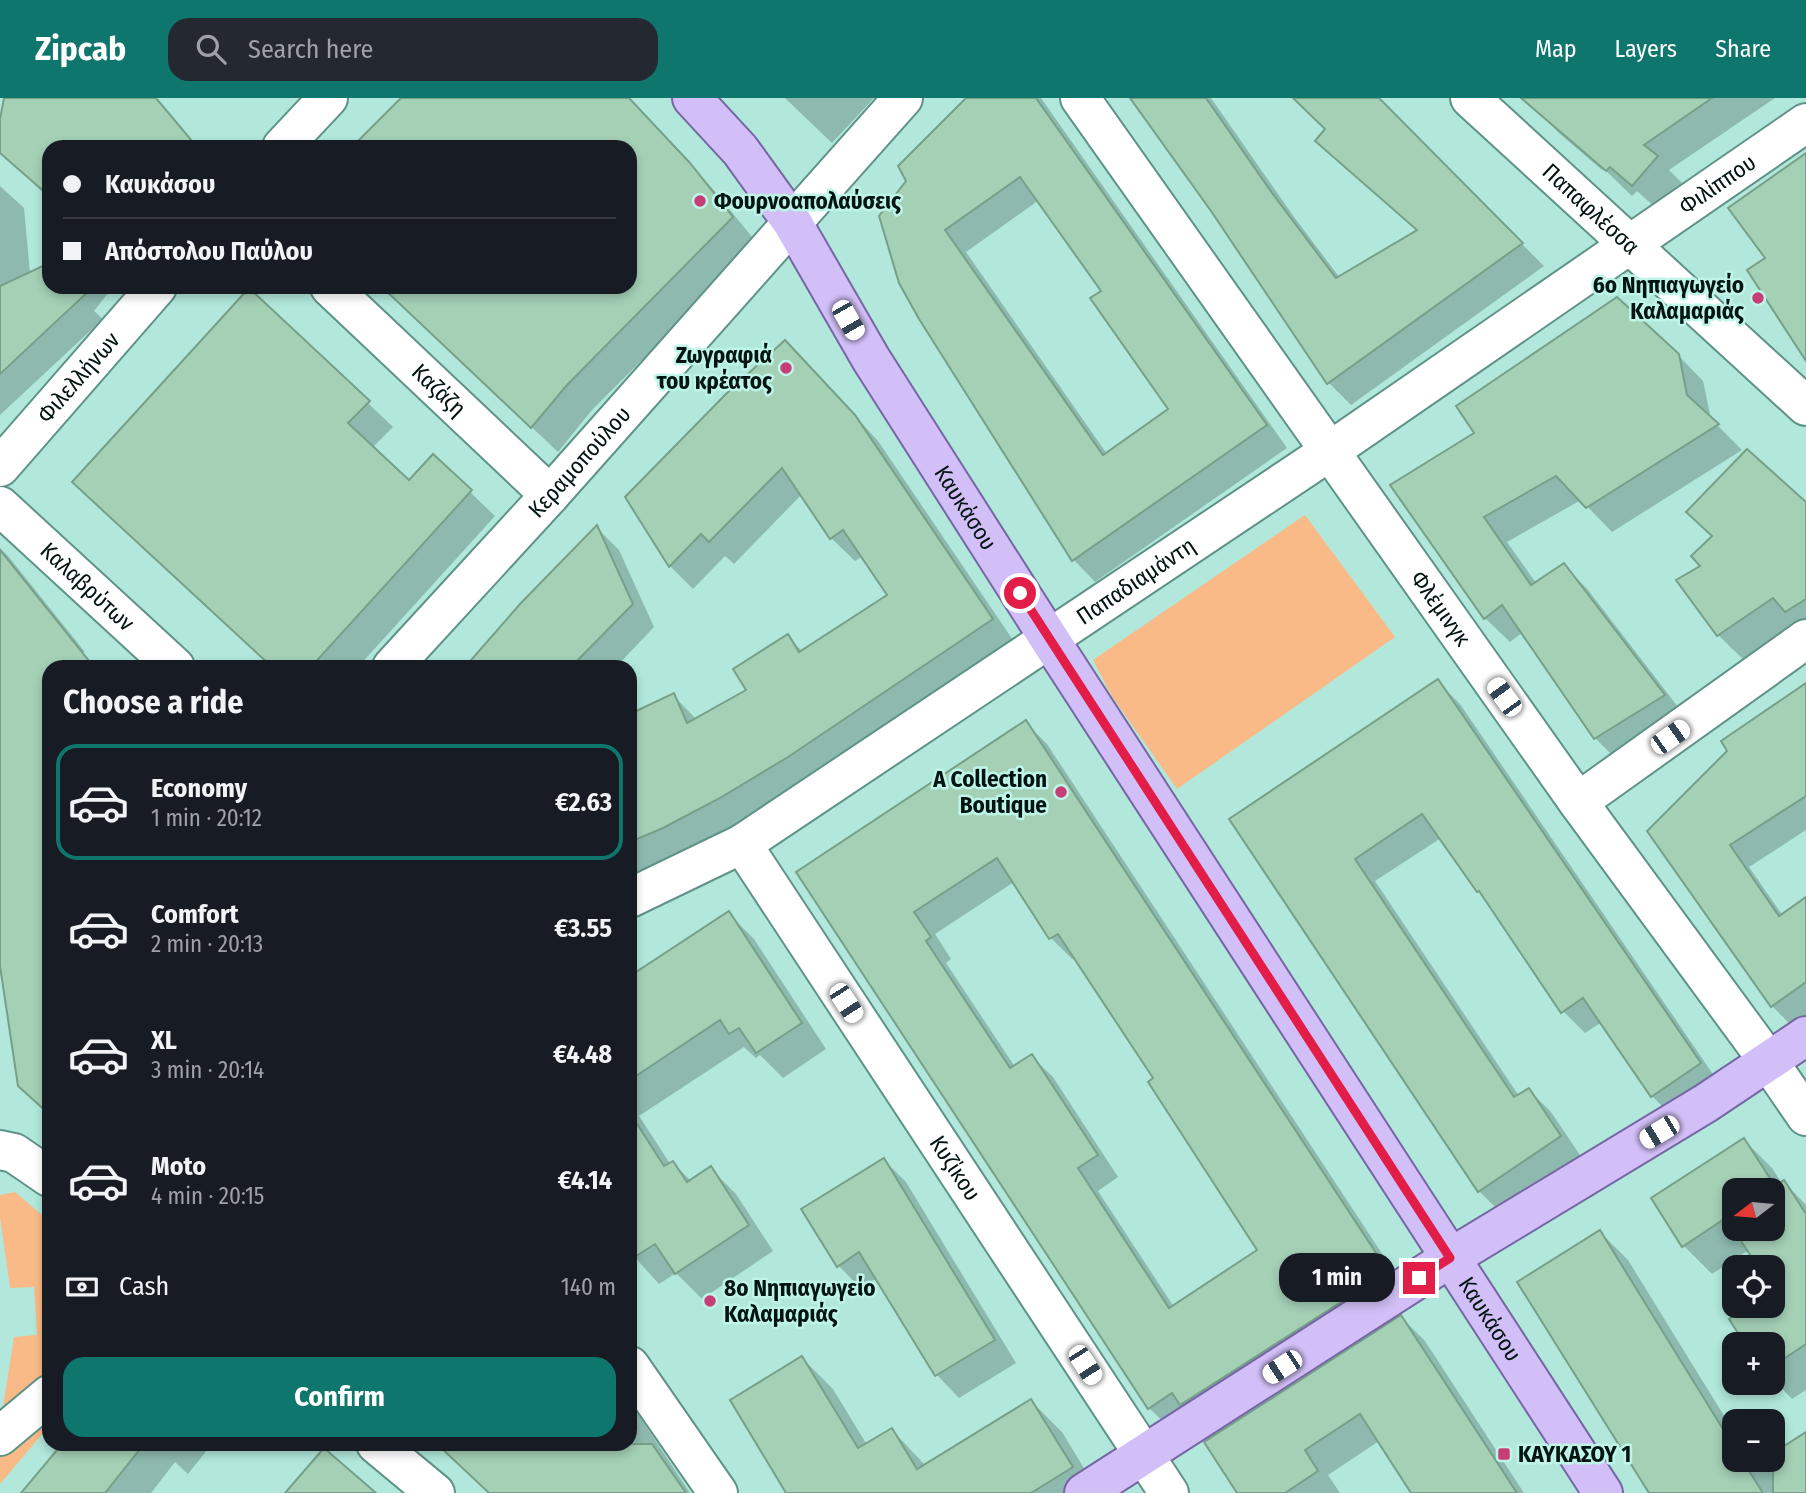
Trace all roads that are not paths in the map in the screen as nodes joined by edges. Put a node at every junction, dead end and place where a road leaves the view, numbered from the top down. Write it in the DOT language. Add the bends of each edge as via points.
graph roads {
  1 [pos="328,98"];
  2 [pos="692,98"];
  3 [pos="903,98"];
  4 [pos="1080,98"];
  5 [pos="1470,98"];
  6 [pos="1806,123"];
  7 [pos="289,140"];
  8 [pos="792,222"];
  9 [pos="1629,243"];
  10 [pos="151,294"];
  11 [pos="337,294"];
  12 [pos="1806,406"];
  13 [pos="1330,451"];
  14 [pos="0,467"];
  15 [pos="550,495"];
  16 [pos="0,506"];
  17 [pos="1806,639"];
  18 [pos="1050,640"];
  19 [pos="167,660"];
  20 [pos="398,660"];
  21 [pos="1578,802"];
  22 [pos="742,844"];
  23 [pos="637,895"];
  24 [pos="1806,1036"];
  25 [pos="1769,1062"];
  26 [pos="1806,1116"];
  27 [pos="0,1150"];
  28 [pos="42,1172"];
  29 [pos="1450,1258"];
  30 [pos="637,1376"];
  31 [pos="42,1401"];
  32 [pos="0,1436"];
  33 [pos="384,1451"];
  34 [pos="1145,1455"];
  35 [pos="435,1493"];
  36 [pos="718,1493"];
  37 [pos="1084,1493"];
  38 [pos="1169,1493"];
  39 [pos="1603,1493"];
  1 -- 7 [label="street"];
  2 -- 8 [label="main road, Καυκάσου" via="740,150"];
  3 -- 8 [label="street, Κεραμοπούλου"];
  4 -- 13 [label="street, Φλέμινγκ"];
  5 -- 9 [label="street, Παπαφλέσσα"];
  6 -- 9 [label="street, Φιλίππου"];
  8 -- 15 [label="street, Κεραμοπούλου"];
  8 -- 18 [label="main road, Καυκάσου" via="871,359"];
  9 -- 12 [label="street, Παπαφλέσσα"];
  9 -- 13 [label="street, Παπαδιαμάντη"];
  10 -- 14 [label="street, Φιλελλήνων"];
  11 -- 15 [label="street, Καζάζη"];
  13 -- 18 [label="street, Παπαδιαμάντη"];
  13 -- 21 [label="street, Φλέμινγκ"];
  15 -- 20 [label="street, Κεραμοπούλου"];
  16 -- 19 [label="street, Καλαβρύτων"];
  17 -- 21 [label="street"];
  18 -- 22 [label="street, Παπαδιαμάντη"];
  18 -- 29 [label="main road, Καυκάσου"];
  21 -- 25 [label="street, Φλέμινγκ"];
  22 -- 23 [label="street, Παπαδιαμάντη"];
  22 -- 34 [label="street, Κυζίκου"];
  24 -- 25 [label="main road"];
  25 -- 26 [label="street, Φλέμινγκ"];
  25 -- 29 [label="main road"];
  27 -- 28 [label="street" via="14,1153"];
  29 -- 34 [label="main road"];
  29 -- 39 [label="main road, Καυκάσου"];
  30 -- 36 [label="street"];
  31 -- 32 [label="street"];
  33 -- 35 [label="street"];
  34 -- 37 [label="main road"];
  34 -- 38 [label="street, Κυζίκου"];
}
